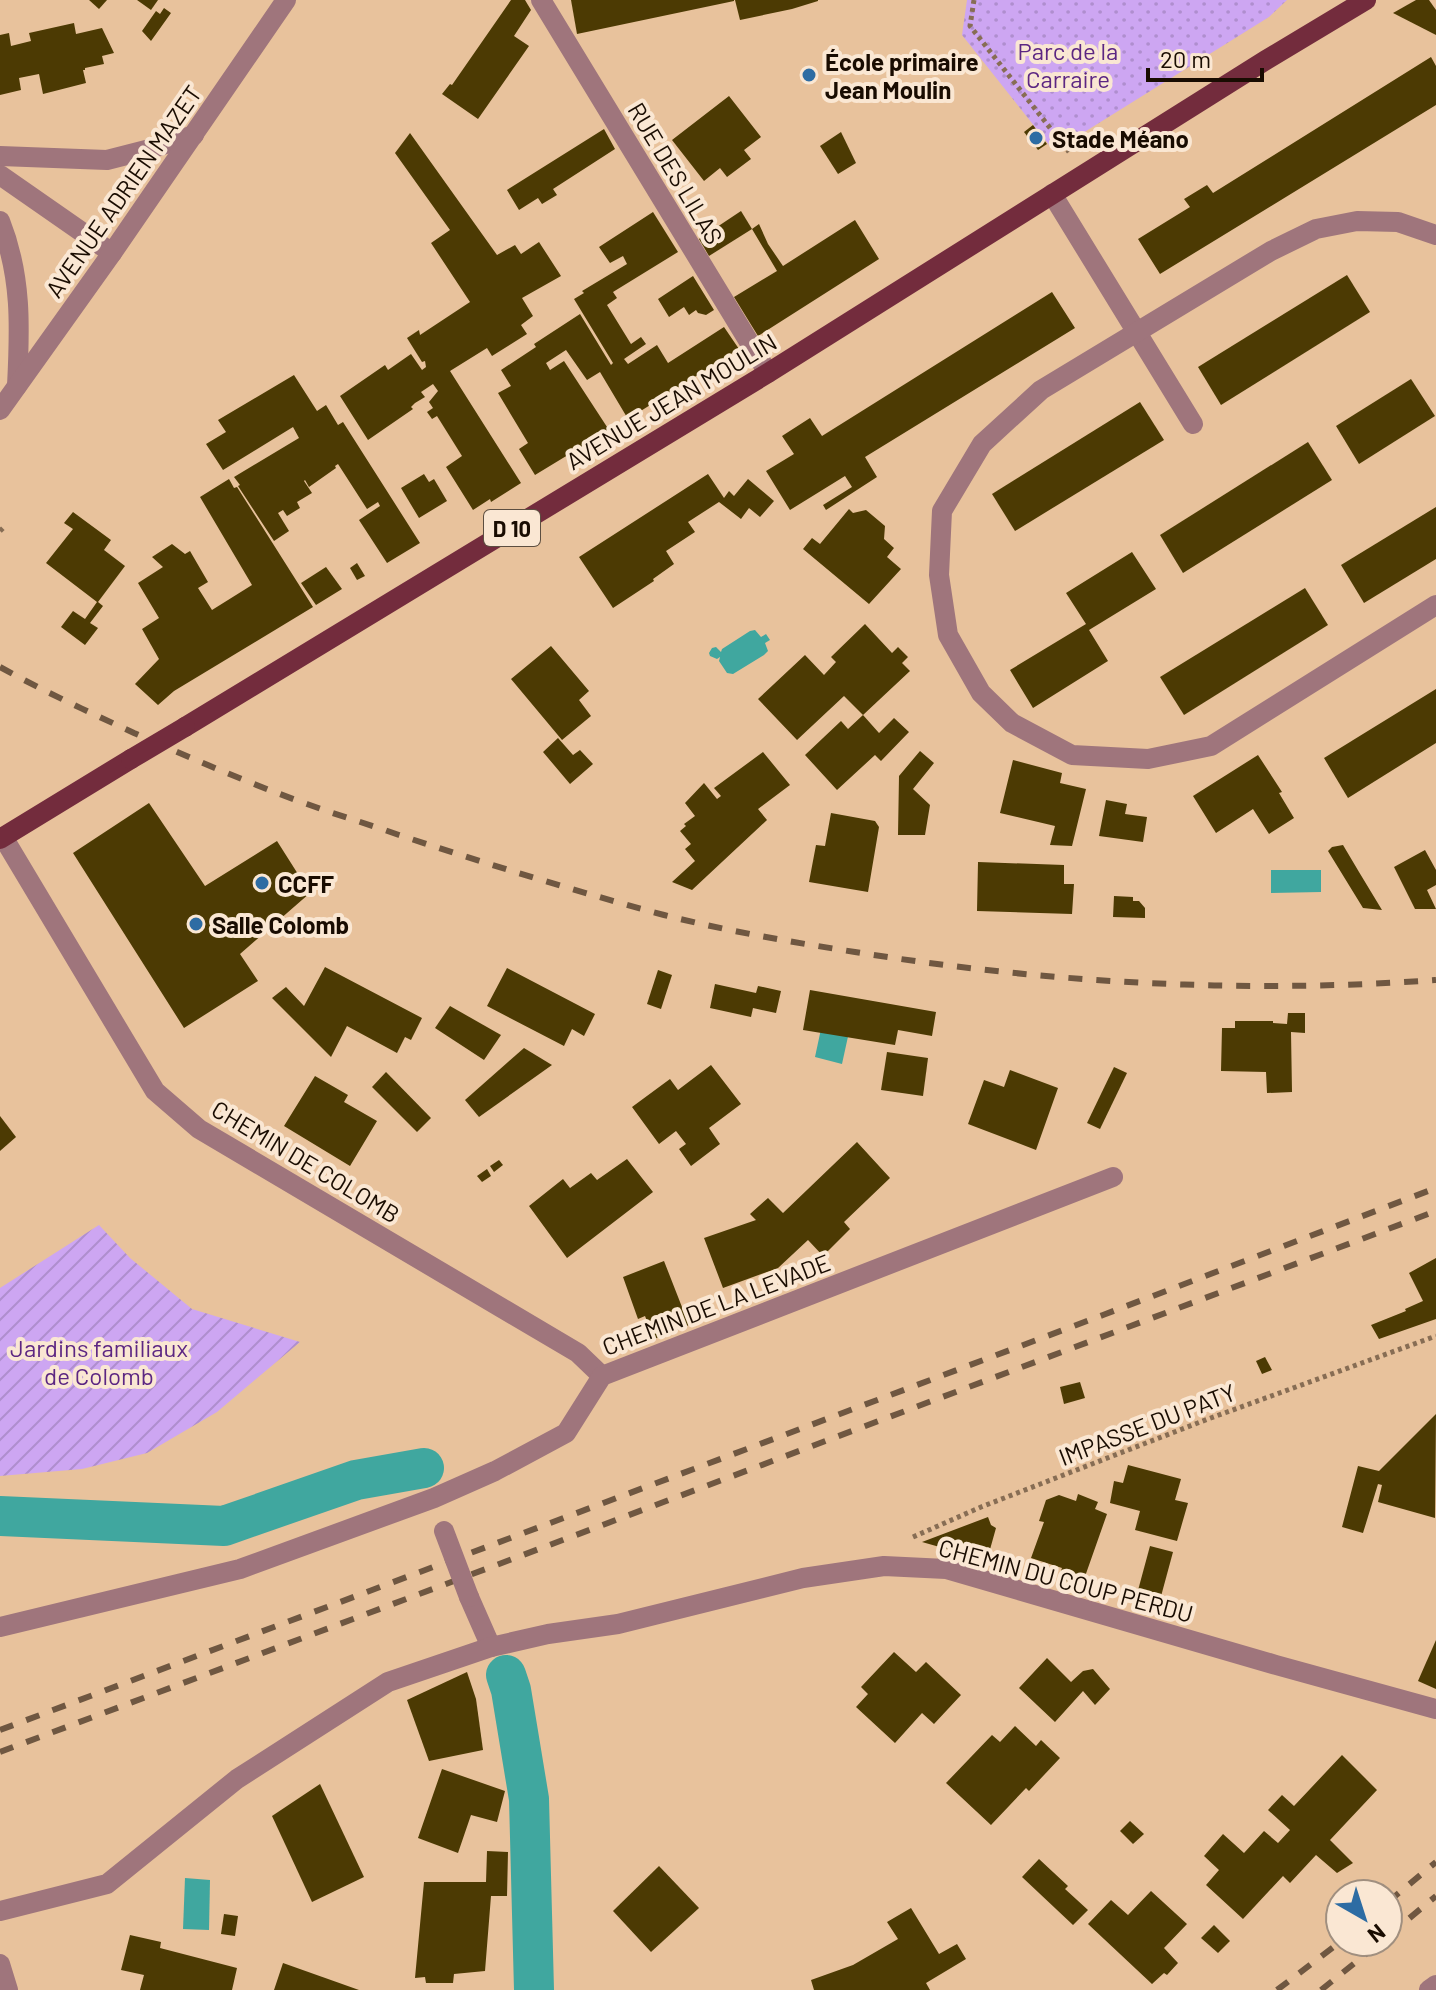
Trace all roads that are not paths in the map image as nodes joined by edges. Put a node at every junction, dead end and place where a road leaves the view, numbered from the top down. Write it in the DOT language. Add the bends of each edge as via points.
graph roads {
  1 [pos="286,0"];
  2 [pos="541,0"];
  3 [pos="1366,0"];
  4 [pos="194,135"];
  5 [pos="0,156"];
  6 [pos="0,175"];
  7 [pos="1052,194"];
  8 [pos="0,221"];
  9 [pos="1436,235"];
  10 [pos="112,253"];
  11 [pos="1136,331"];
  12 [pos="768,373"];
  13 [pos="17,386"];
  14 [pos="0,410"];
  15 [pos="1193,424"];
  16 [pos="1436,605"];
  17 [pos="2,838"];
  18 [pos="1113,1177"];
  19 [pos="602,1376"];
  20 [pos="434,1498"];
  21 [pos="0,1627"];
  22 [pos="491,1647"];
  23 [pos="1436,1709"];
  24 [pos="0,1911"];
  25 [pos="0,1964"];
  26 [pos="1436,1985"];
  27 [pos="8,1990"];
  28 [pos="1429,1990"];
  1 -- 4 [label="street, AVENUE ADRIEN MAZET"];
  2 -- 12 [label="street, RUE DES LILAS"];
  3 -- 7 [label="main road, AVENUE JEAN MOULIN / D 10"];
  4 -- 5 [label="street" via="107,160"];
  4 -- 10 [label="street, AVENUE ADRIEN MAZET"];
  6 -- 10 [label="street"];
  7 -- 11 [label="street"];
  7 -- 12 [label="main road, AVENUE JEAN MOULIN / D 10"];
  8 -- 13 [label="street" via="16,274"];
  9 -- 11 [label="street" via="1398,222 1357,221 1316,229"];
  10 -- 13 [label="street, AVENUE ADRIEN MAZET"];
  11 -- 15 [label="street"];
  11 -- 16 [label="street" via="1041,390 982,444 942,511 939,575 948,635 981,693 1012,723 1072,755 1148,759 1211,746"];
  12 -- 17 [label="main road, AVENUE JEAN MOULIN / D 10, bridge"];
  13 -- 14 [label="street, AVENUE ADRIEN MAZET"];
  17 -- 19 [label="street, CHEMIN DE COLOMB" via="155,1091 199,1129 578,1353"];
  18 -- 19 [label="street, CHEMIN DE LA LEVADE"];
  19 -- 20 [label="street, CHEMIN DE LA LEVADE" via="566,1433"];
  20 -- 21 [label="street, CHEMIN DE LA LEVADE" via="240,1569"];
  20 -- 22 [label="street, bridge"];
  22 -- 23 [label="street, CHEMIN DU COUP PERDU" via="618,1624 803,1578 884,1566 946,1569"];
  22 -- 24 [label="street, CHEMIN DU COUP PERDU" via="388,1682 237,1779 107,1884"];
  25 -- 27 [label="street"];
  26 -- 28 [label="street"];
}
